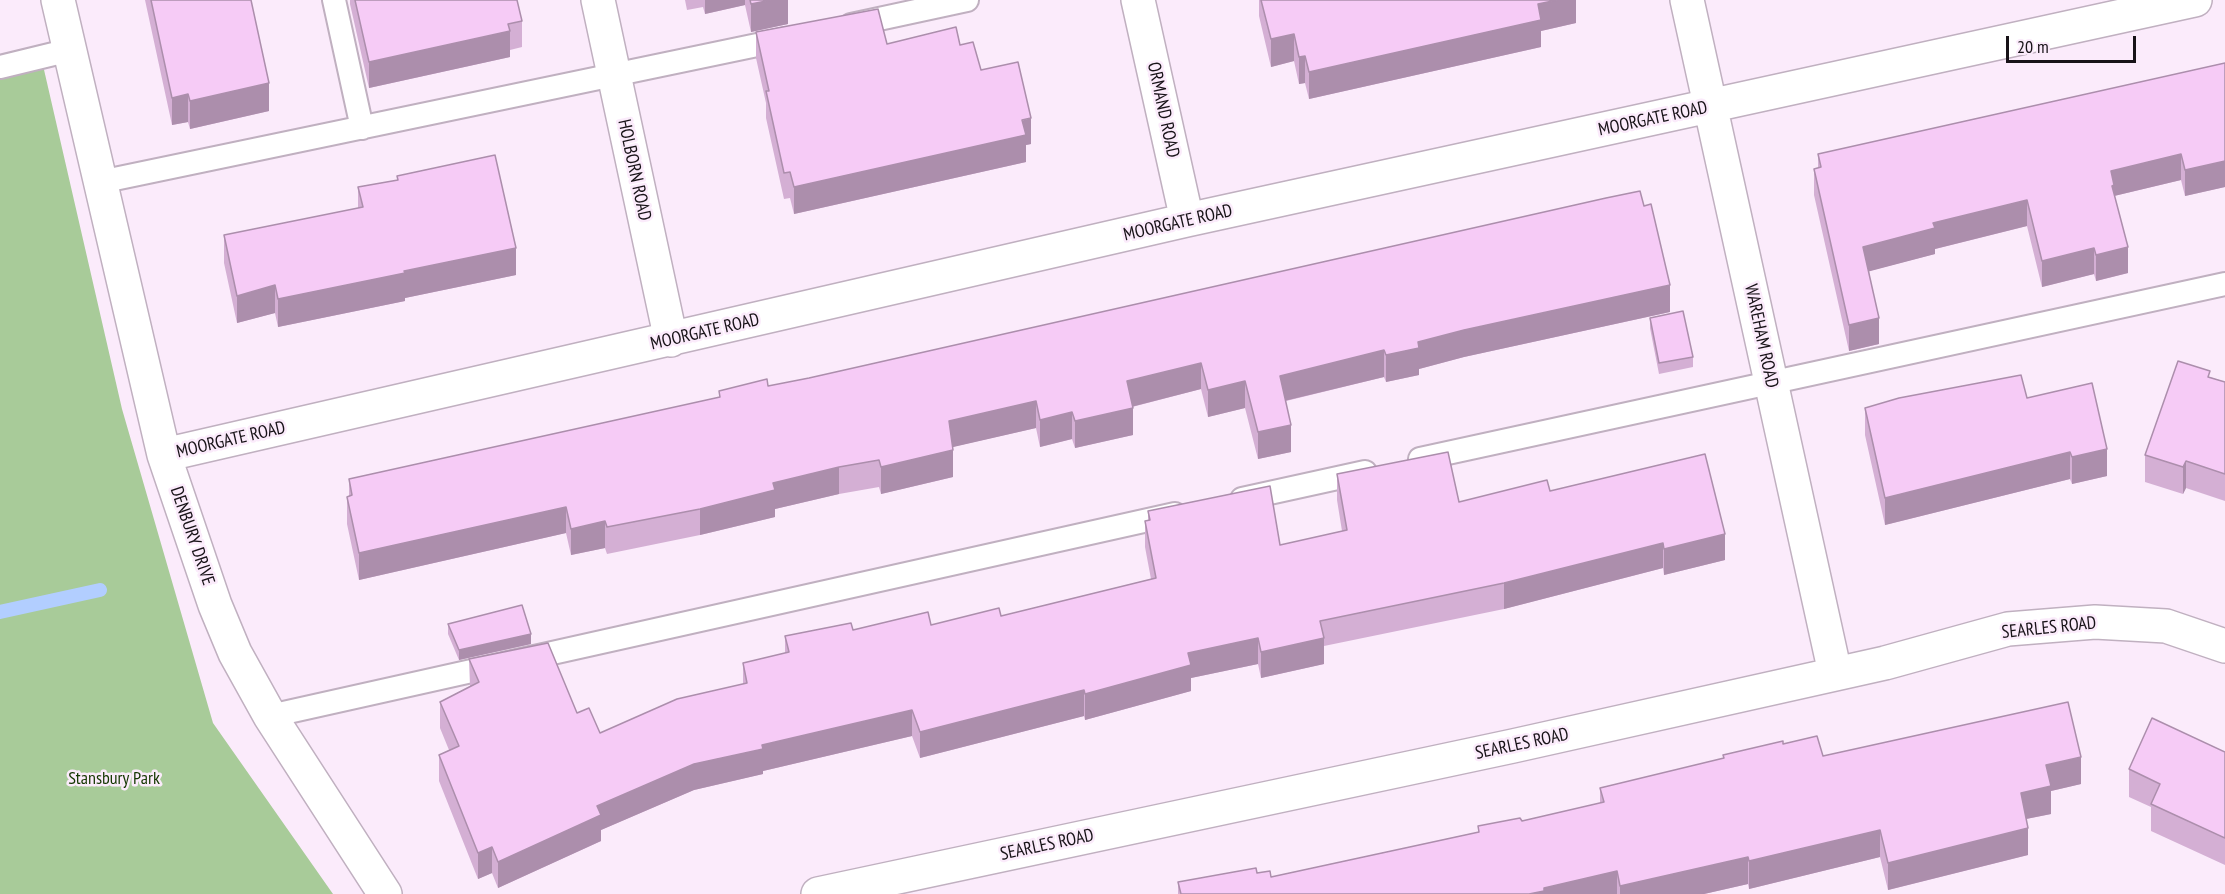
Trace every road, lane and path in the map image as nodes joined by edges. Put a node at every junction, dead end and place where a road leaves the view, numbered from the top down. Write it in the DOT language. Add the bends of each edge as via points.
graph roads {
  1 [pos="58,0"];
  2 [pos="334,0"];
  3 [pos="598,0"];
  4 [pos="967,0"];
  5 [pos="1138,0"];
  6 [pos="1687,0"];
  7 [pos="2195,0"];
  8 [pos="875,10"];
  9 [pos="831,29"];
  10 [pos="808,34"];
  11 [pos="70,50"];
  12 [pos="0,67"];
  13 [pos="614,75"];
  14 [pos="1712,106"];
  15 [pos="362,128"];
  16 [pos="100,182"];
  17 [pos="1187,220"];
  18 [pos="2225,284"];
  19 [pos="671,340"];
  20 [pos="1771,381"];
  21 [pos="164,455"];
  22 [pos="1404,463"];
  23 [pos="1380,468"];
  24 [pos="1217,505"];
  25 [pos="1193,510"];
  26 [pos="2225,646"];
  27 [pos="1835,673"];
  28 [pos="270,716"];
  29 [pos="384,894"];
  30 [pos="818,894"];
  1 -- 11 [label="street, DENBURY DRIVE"];
  2 -- 15 [label="lane"];
  3 -- 13 [label="street, HOLBORN ROAD"];
  4 -- 8 [label="lane"];
  5 -- 17 [label="street, ORMAND ROAD"];
  6 -- 14 [label="street, WAREHAM ROAD"];
  7 -- 14 [label="street, MOORGATE ROAD"];
  8 -- 9 [label="lane"];
  10 -- 13 [label="lane"];
  11 -- 12 [label="lane"];
  11 -- 16 [label="street, DENBURY DRIVE"];
  13 -- 15 [label="lane"];
  13 -- 19 [label="street, HOLBORN ROAD"];
  14 -- 17 [label="street, MOORGATE ROAD"];
  14 -- 20 [label="street, WAREHAM ROAD"];
  15 -- 16 [label="lane"];
  16 -- 21 [label="street, DENBURY DRIVE"];
  17 -- 19 [label="street, MOORGATE ROAD"];
  18 -- 20 [label="lane"];
  19 -- 21 [label="street, MOORGATE ROAD"];
  20 -- 22 [label="lane"];
  20 -- 27 [label="street, WAREHAM ROAD"];
  21 -- 28 [label="street, DENBURY DRIVE" via="215,605 235,653"];
  23 -- 24 [label="lane"];
  25 -- 28 [label="lane"];
  26 -- 27 [label="street, SEARLES ROAD" via="2166,626 2095,622 2008,629"];
  27 -- 30 [label="street, SEARLES ROAD"];
  28 -- 29 [label="street, DENBURY DRIVE"];
}
